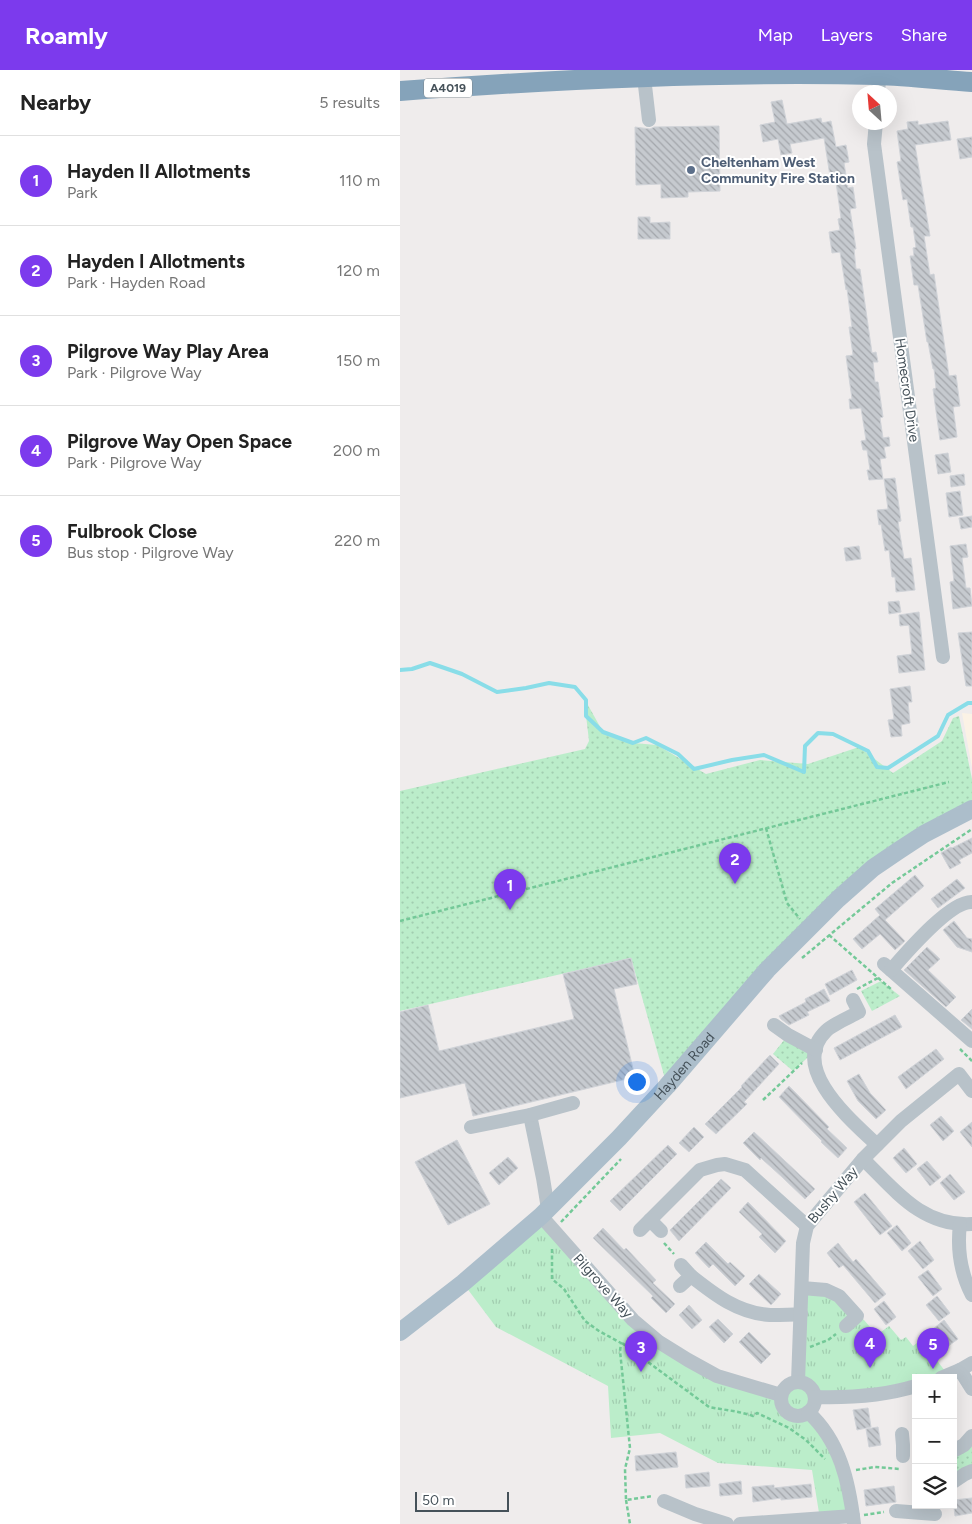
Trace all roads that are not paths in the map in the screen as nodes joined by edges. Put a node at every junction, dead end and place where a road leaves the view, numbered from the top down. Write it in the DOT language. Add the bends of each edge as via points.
graph roads {
  1 [pos="701,72"];
  2 [pos="644,77"];
  3 [pos="879,79"];
  4 [pos="972,82"];
  5 [pos="400,91"];
  6 [pos="649,120"];
  7 [pos="875,130"];
  8 [pos="943,657"];
  9 [pos="972,809"];
  10 [pos="972,902"];
  11 [pos="853,1000"];
  12 [pos="774,1025"];
  13 [pos="972,1042"];
  14 [pos="816,1050"];
  15 [pos="972,1091"];
  16 [pos="573,1103"];
  17 [pos="530,1114"];
  18 [pos="471,1127"];
  19 [pos="877,1145"];
  20 [pos="863,1159"];
  21 [pos="545,1213"];
  22 [pos="650,1220"];
  23 [pos="966,1224"];
  24 [pos="807,1226"];
  25 [pos="640,1230"];
  26 [pos="661,1231"];
  27 [pos="681,1265"];
  28 [pos="691,1276"];
  29 [pos="680,1286"];
  30 [pos="802,1288"];
  31 [pos="972,1295"];
  32 [pos="801,1314"];
  33 [pos="846,1326"];
  34 [pos="400,1332"];
  35 [pos="972,1362"];
  36 [pos="960,1370"];
  37 [pos="950,1374"];
  38 [pos="798,1382"];
  39 [pos="912,1387"];
  40 [pos="972,1389"];
  41 [pos="781,1394"];
  42 [pos="815,1397"];
  43 [pos="808,1412"];
  44 [pos="972,1436"];
  45 [pos="957,1449"];
  46 [pos="972,1472"];
  47 [pos="957,1479"];
  48 [pos="664,1501"];
  49 [pos="896,1511"];
  50 [pos="935,1514"];
  51 [pos="853,1520"];
  52 [pos="727,1524"];
  53 [pos="740,1524"];
  1 -- 2 [label="highway, A4019"];
  1 -- 3 [label="highway, A4019"];
  2 -- 5 [label="highway, A4019"];
  2 -- 6 [label="street"];
  3 -- 4 [label="highway, A4019"];
  7 -- 8 [label="street, Homecroft Drive" via="874,144"];
  9 -- 21 [label="main road, Hayden Road" via="885,859 838,899 766,970 667,1086"];
  10 -- 13 [label="street" via="962,903 942,918 887,967"];
  11 -- 14 [label="street" via="859,1012 826,1030"];
  12 -- 14 [label="street"];
  14 -- 19 [label="street" via="815,1068 822,1085"];
  15 -- 19 [label="street, Bushy Way" via="959,1074 900,1121"];
  16 -- 17 [label="street"];
  17 -- 18 [label="street"];
  17 -- 21 [label="street" via="544,1178"];
  19 -- 20 [label="street, Bushy Way"];
  20 -- 23 [label="street" via="914,1208 936,1219"];
  20 -- 24 [label="street, Bushy Way"];
  21 -- 34 [label="main road, Hayden Road"];
  21 -- 41 [label="street, Pilgrove Way" via="552,1230 632,1320 659,1342 717,1376"];
  22 -- 24 [label="street" via="700,1170 725,1164 745,1170"];
  22 -- 25 [label="street"];
  22 -- 26 [label="street"];
  23 -- 31 [label="street" via="958,1244 965,1279"];
  24 -- 30 [label="street, Bushy Way" via="803,1242"];
  27 -- 28 [label="street"];
  28 -- 29 [label="street"];
  28 -- 32 [label="street" via="720,1298 740,1308 769,1315"];
  30 -- 32 [label="street, Bushy Way"];
  30 -- 33 [label="street" via="826,1290 839,1296 858,1316"];
  32 -- 38 [label="street, Bushy Way"];
  35 -- 36 [label="street"];
  36 -- 37 [label="street"];
  36 -- 40 [label="street"];
  38 -- 41 [label="street" via="787,1386"];
  38 -- 42 [label="street" via="810,1387"];
  39 -- 42 [label="street" via="866,1396"];
  41 -- 43 [label="street" via="783,1406 790,1414 799,1416"];
  42 -- 43 [label="street"];
  43 -- 51 [label="street" via="820,1423 837,1452 845,1474"];
  44 -- 45 [label="street"];
  46 -- 47 [label="street"];
  48 -- 52 [label="street"];
  49 -- 50 [label="street"];
  51 -- 53 [label="street"];
}
